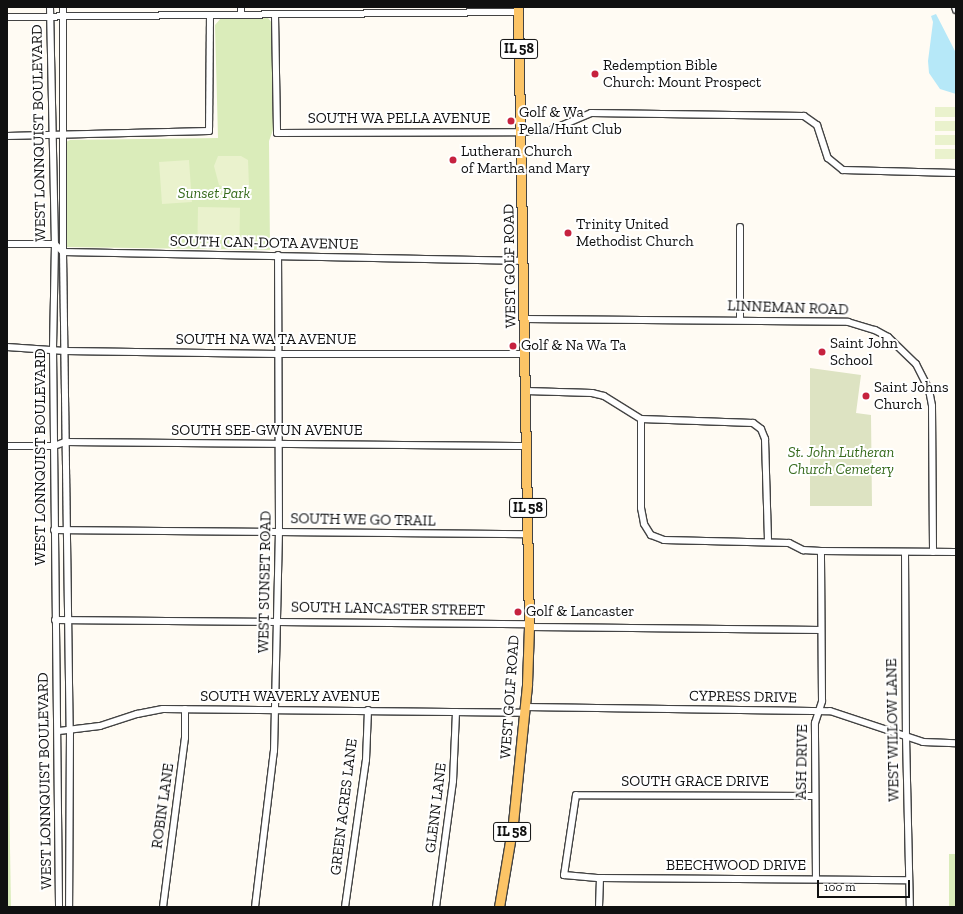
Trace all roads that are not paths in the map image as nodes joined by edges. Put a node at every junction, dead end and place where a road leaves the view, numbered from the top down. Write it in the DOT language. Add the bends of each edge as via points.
graph roads {
  1 [pos="50,7"];
  2 [pos="63,7"];
  3 [pos="241,7"];
  4 [pos="955,7"];
  5 [pos="518,10"];
  6 [pos="956,10"];
  7 [pos="50,15"];
  8 [pos="63,15"];
  9 [pos="210,15"];
  10 [pos="241,15"];
  11 [pos="275,15"];
  12 [pos="7,17"];
  13 [pos="521,132"];
  14 [pos="7,136"];
  15 [pos="52,136"];
  16 [pos="63,136"];
  17 [pos="956,173"];
  18 [pos="740,227"];
  19 [pos="7,244"];
  20 [pos="54,244"];
  21 [pos="62,252"];
  22 [pos="278,255"];
  23 [pos="524,261"];
  24 [pos="525,319"];
  25 [pos="740,319"];
  26 [pos="7,347"];
  27 [pos="53,349"];
  28 [pos="65,351"];
  29 [pos="278,354"];
  30 [pos="526,354"];
  31 [pos="526,391"];
  32 [pos="641,419"];
  33 [pos="65,442"];
  34 [pos="279,444"];
  35 [pos="7,446"];
  36 [pos="54,446"];
  37 [pos="527,446"];
  38 [pos="54,530"];
  39 [pos="65,530"];
  40 [pos="279,532"];
  41 [pos="528,534"];
  42 [pos="768,542"];
  43 [pos="821,551"];
  44 [pos="906,552"];
  45 [pos="933,552"];
  46 [pos="956,552"];
  47 [pos="55,620"];
  48 [pos="66,620"];
  49 [pos="278,621"];
  50 [pos="529,626"];
  51 [pos="821,630"];
  52 [pos="185,709"];
  53 [pos="276,710"];
  54 [pos="368,710"];
  55 [pos="525,710"];
  56 [pos="818,711"];
  57 [pos="456,712"];
  58 [pos="59,730"];
  59 [pos="70,730"];
  60 [pos="906,736"];
  61 [pos="956,743"];
  62 [pos="814,796"];
  63 [pos="564,875"];
  64 [pos="600,878"];
  65 [pos="816,879"];
  66 [pos="909,880"];
  67 [pos="59,907"];
  68 [pos="70,907"];
  69 [pos="163,907"];
  70 [pos="255,907"];
  71 [pos="345,907"];
  72 [pos="436,907"];
  73 [pos="499,907"];
  74 [pos="599,907"];
  75 [pos="910,907"];
  1 -- 7 [label="street, WEST LONNQUIST BOULEVARD"];
  2 -- 8 [label="street, WEST LONNQUIST BOULEVARD"];
  3 -- 10 [label="street"];
  4 -- 6 [label="street"];
  5 -- 11 [label="street"];
  5 -- 13 [label="main road, WEST GOLF ROAD / IL 58"];
  7 -- 8 [label="street"];
  7 -- 12 [label="street"];
  7 -- 15 [label="street, WEST LONNQUIST BOULEVARD"];
  8 -- 9 [label="street"];
  8 -- 16 [label="street, WEST LONNQUIST BOULEVARD"];
  9 -- 10 [label="street"];
  9 -- 16 [label="street" via="209,131"];
  10 -- 11 [label="street"];
  11 -- 13 [label="street, SOUTH WA PELLA AVENUE" via="278,133"];
  13 -- 17 [label="street, SOUTH WA PELLA AVENUE" via="550,130 591,113 804,116 817,125 828,158 843,170"];
  13 -- 23 [label="main road, WEST GOLF ROAD / IL 58"];
  14 -- 15 [label="street"];
  15 -- 16 [label="street"];
  15 -- 20 [label="street, WEST LONNQUIST BOULEVARD"];
  16 -- 21 [label="street, WEST LONNQUIST BOULEVARD"];
  18 -- 25 [label="street"];
  19 -- 20 [label="street"];
  20 -- 21 [label="street"];
  20 -- 27 [label="street, WEST LONNQUIST BOULEVARD"];
  21 -- 22 [label="street, SOUTH CAN-DOTA AVENUE"];
  21 -- 28 [label="street, WEST LONNQUIST BOULEVARD"];
  22 -- 23 [label="street, SOUTH CAN-DOTA AVENUE"];
  22 -- 29 [label="street, WEST SUNSET ROAD"];
  23 -- 24 [label="main road, WEST GOLF ROAD / IL 58"];
  24 -- 25 [label="street, LINNEMAN ROAD"];
  24 -- 30 [label="main road, WEST GOLF ROAD / IL 58"];
  25 -- 45 [label="street, LINNEMAN ROAD" via="848,322 875,330 909,355 924,378 932,407"];
  26 -- 27 [label="street, SOUTH NA WA TA AVENUE"];
  27 -- 28 [label="street, SOUTH NA WA TA AVENUE"];
  27 -- 36 [label="street, WEST LONNQUIST BOULEVARD"];
  28 -- 29 [label="street, SOUTH NA WA TA AVENUE"];
  28 -- 33 [label="street, WEST LONNQUIST BOULEVARD"];
  29 -- 30 [label="street, SOUTH NA WA TA AVENUE"];
  29 -- 34 [label="street, WEST SUNSET ROAD"];
  30 -- 31 [label="main road, WEST GOLF ROAD / IL 58"];
  31 -- 32 [label="street" via="592,393 604,396"];
  31 -- 37 [label="main road, WEST GOLF ROAD / IL 58"];
  32 -- 42 [label="street" via="742,421 761,429 765,440"];
  32 -- 42 [label="street" via="641,508 644,524 651,535 664,540"];
  33 -- 34 [label="street, SOUTH SEE-GWUN AVENUE"];
  33 -- 36 [label="street, SOUTH SEE-GWUN AVENUE"];
  33 -- 39 [label="street, WEST LONNQUIST BOULEVARD"];
  34 -- 37 [label="street, SOUTH SEE-GWUN AVENUE"];
  34 -- 40 [label="street, WEST SUNSET ROAD"];
  35 -- 36 [label="street, SOUTH SEE-GWUN AVENUE"];
  36 -- 38 [label="street, WEST LONNQUIST BOULEVARD"];
  37 -- 41 [label="main road, WEST GOLF ROAD / IL 58"];
  38 -- 39 [label="street, SOUTH WE GO TRAIL"];
  38 -- 47 [label="street, WEST LONNQUIST BOULEVARD"];
  39 -- 40 [label="street, SOUTH WE GO TRAIL"];
  39 -- 48 [label="street, WEST LONNQUIST BOULEVARD"];
  40 -- 41 [label="street, SOUTH WE GO TRAIL"];
  40 -- 49 [label="street, WEST SUNSET ROAD"];
  41 -- 50 [label="main road, WEST GOLF ROAD / IL 58"];
  42 -- 43 [label="street" via="789,543 804,550"];
  43 -- 44 [label="street"];
  43 -- 51 [label="street, ASH DRIVE"];
  44 -- 45 [label="street"];
  44 -- 60 [label="street, WEST WILLOW LANE"];
  45 -- 46 [label="street"];
  47 -- 48 [label="street, SOUTH LANCASTER STREET"];
  47 -- 58 [label="street, WEST LONNQUIST BOULEVARD"];
  48 -- 49 [label="street, SOUTH LANCASTER STREET"];
  48 -- 59 [label="street, WEST LONNQUIST BOULEVARD"];
  49 -- 50 [label="street, SOUTH LANCASTER STREET"];
  49 -- 53 [label="street, WEST SUNSET ROAD"];
  50 -- 51 [label="street, SOUTH LANCASTER STREET"];
  50 -- 55 [label="main road, WEST GOLF ROAD / IL 58"];
  51 -- 56 [label="street, ASH DRIVE" via="822,701"];
  52 -- 53 [label="street, SOUTH WAVERLY AVENUE"];
  52 -- 59 [label="street, SOUTH WAVERLY AVENUE" via="148,711 100,726"];
  52 -- 69 [label="street, ROBIN LANE" via="186,738"];
  53 -- 54 [label="street, SOUTH WAVERLY AVENUE"];
  53 -- 70 [label="street, WEST SUNSET ROAD" via="272,773"];
  54 -- 57 [label="street, SOUTH WAVERLY AVENUE"];
  54 -- 71 [label="street, GREEN ACRES LANE" via="366,760"];
  55 -- 56 [label="street, CYPRESS DRIVE"];
  55 -- 57 [label="street, SOUTH WAVERLY AVENUE"];
  55 -- 73 [label="main road, WEST GOLF ROAD / IL 58" via="513,823"];
  56 -- 60 [label="street, CYPRESS DRIVE" via="843,714"];
  56 -- 62 [label="street, ASH DRIVE" via="815,723"];
  57 -- 72 [label="street, GLENN LANE" via="452,781"];
  58 -- 59 [label="street, SOUTH WAVERLY AVENUE"];
  58 -- 67 [label="street, WEST LONNQUIST BOULEVARD"];
  59 -- 68 [label="street, WEST LONNQUIST BOULEVARD"];
  60 -- 61 [label="street, CYPRESS DRIVE" via="922,742"];
  60 -- 66 [label="street, WEST WILLOW LANE"];
  62 -- 63 [label="street, SOUTH GRACE DRIVE" via="576,795"];
  62 -- 65 [label="street, ASH DRIVE"];
  63 -- 64 [label="street, BEECHWOOD DRIVE"];
  64 -- 65 [label="street, BEECHWOOD DRIVE"];
  64 -- 74 [label="street"];
  65 -- 66 [label="street, BEECHWOOD DRIVE"];
  66 -- 75 [label="street, WEST WILLOW LANE"];
}
